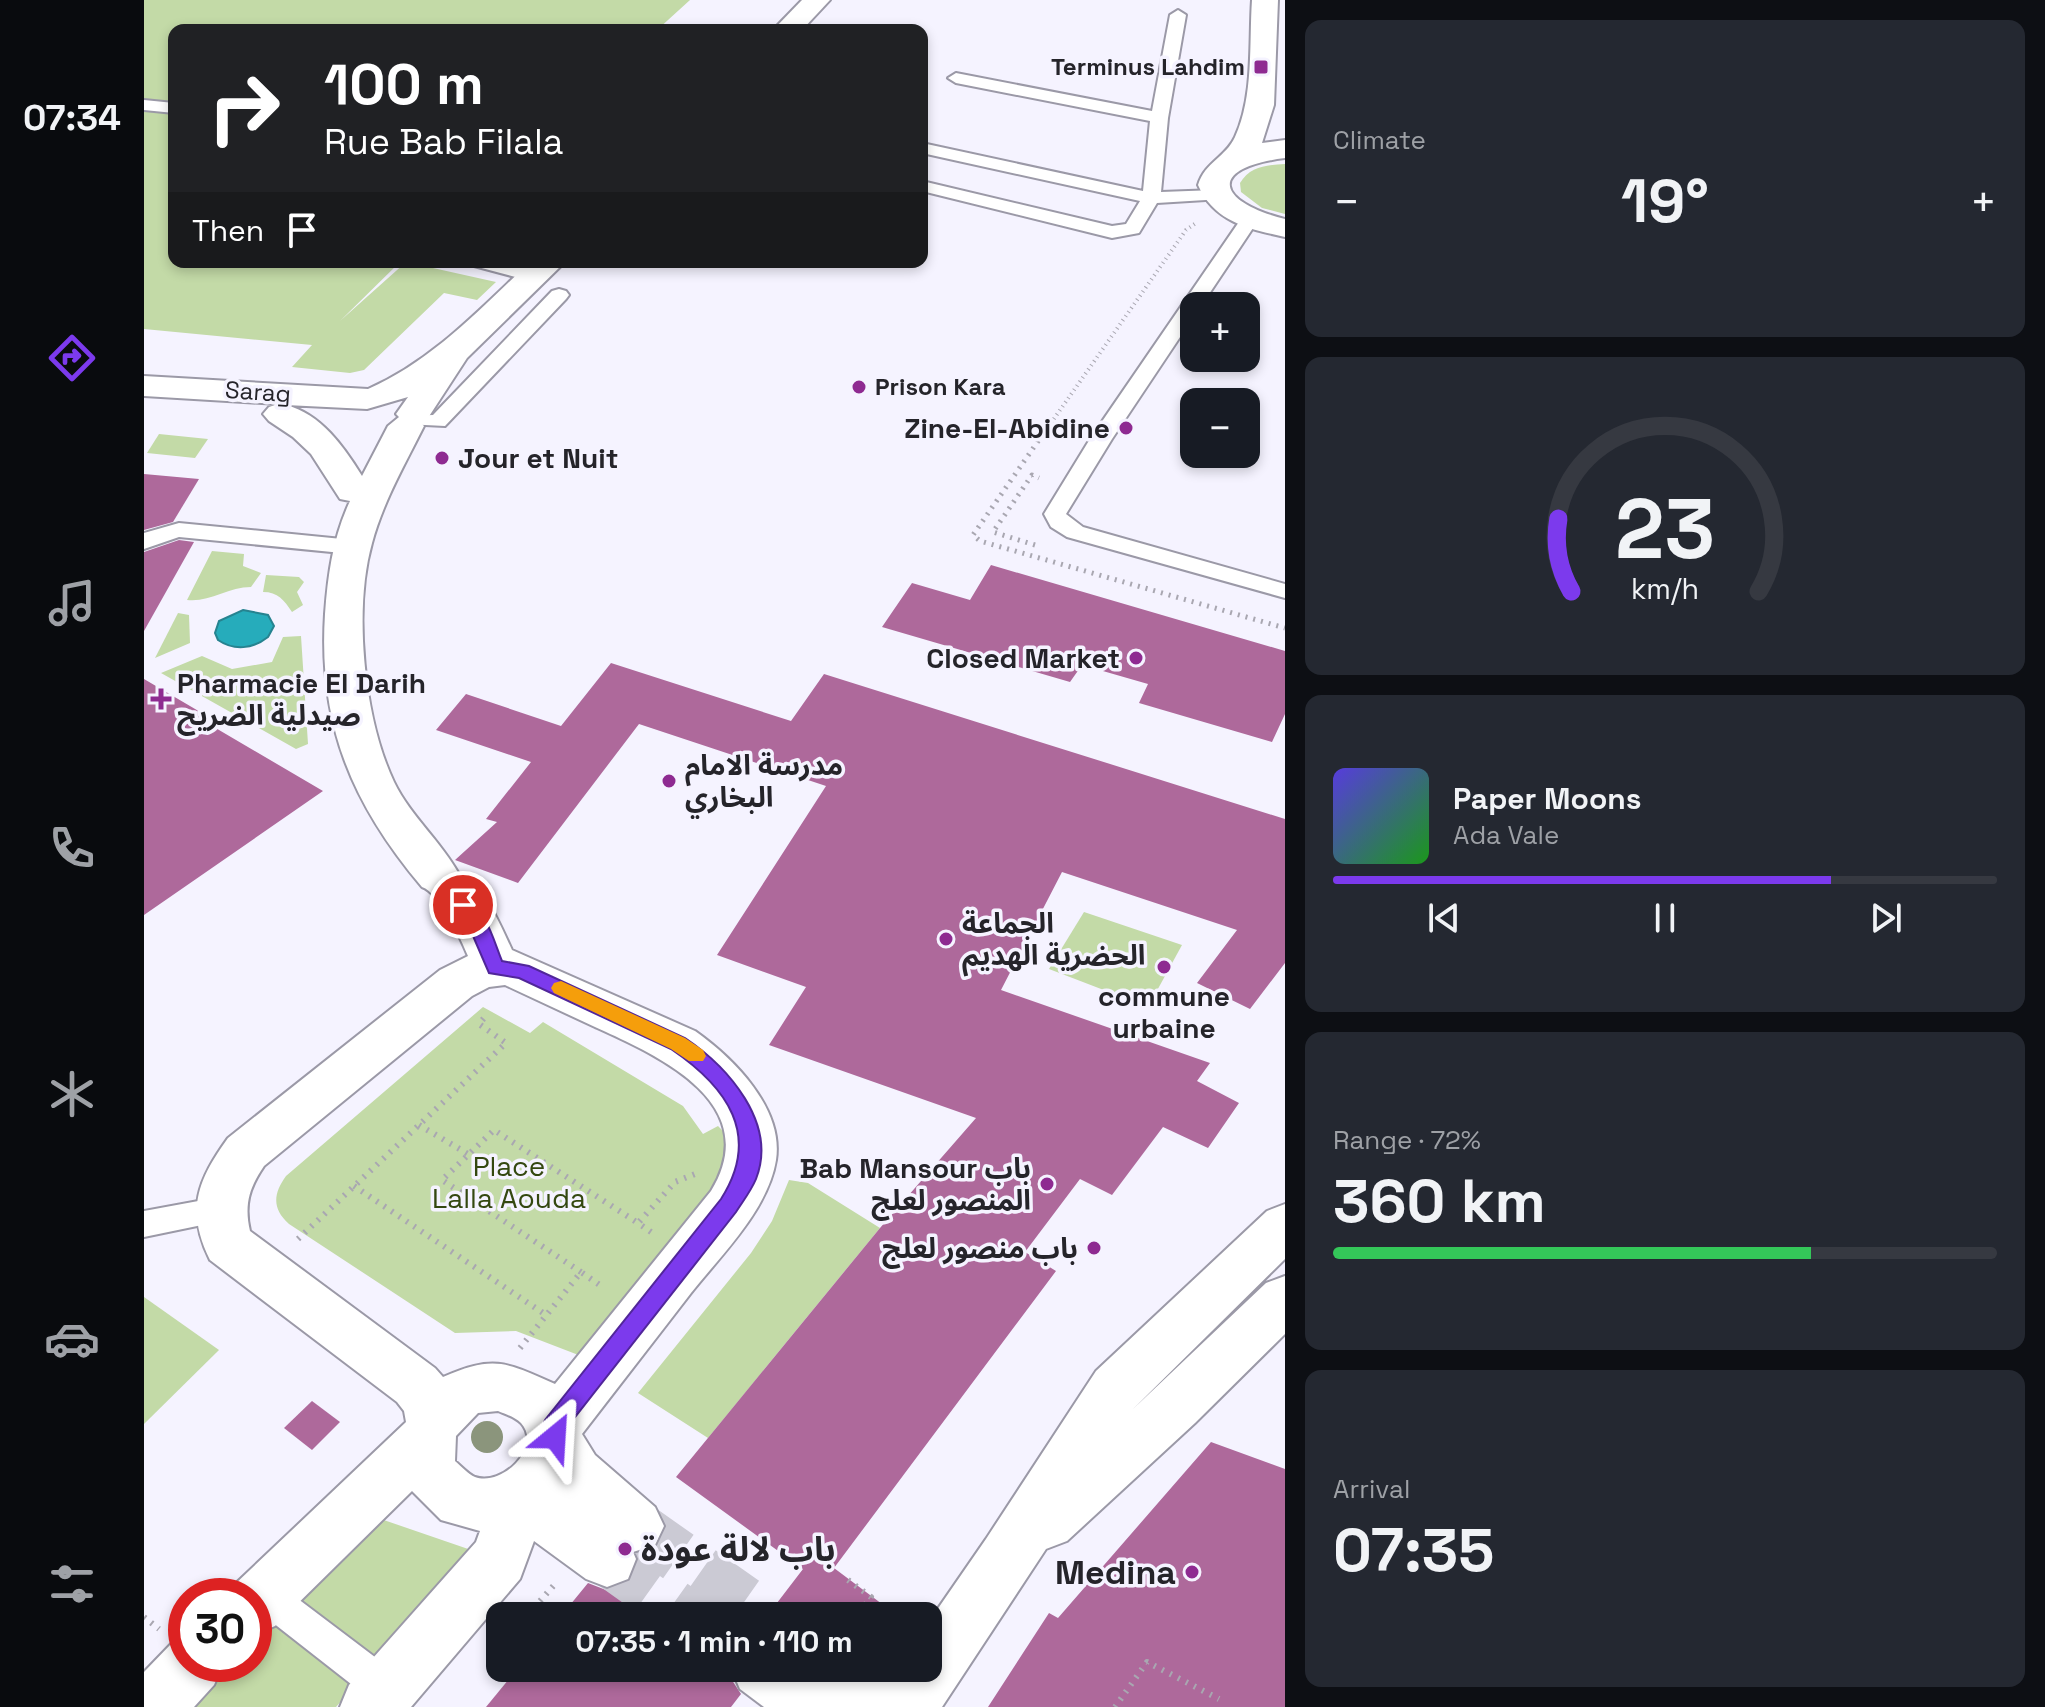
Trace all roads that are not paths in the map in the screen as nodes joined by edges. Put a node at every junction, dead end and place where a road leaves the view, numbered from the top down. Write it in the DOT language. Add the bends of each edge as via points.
graph roads {
  1 [pos="817,0"];
  2 [pos="1265,0"];
  3 [pos="1178,15"];
  4 [pos="793,24"];
  5 [pos="956,78"];
  6 [pos="144,105"];
  7 [pos="168,107"];
  8 [pos="1159,118"];
  9 [pos="928,149"];
  10 [pos="1285,149"];
  11 [pos="1237,156"];
  12 [pos="928,187"];
  13 [pos="1151,198"];
  14 [pos="1219,199"];
  15 [pos="1272,227"];
  16 [pos="506,268"];
  17 [pos="548,278"];
  18 [pos="454,352"];
  19 [pos="146,386"];
  20 [pos="281,414"];
  21 [pos="362,420"];
  22 [pos="411,420"];
  23 [pos="354,521"];
  24 [pos="144,542"];
  25 [pos="1285,591"];
  26 [pos="494,989"];
  27 [pos="220,1210"];
  28 [pos="144,1224"];
  29 [pos="1285,1226"];
  30 [pos="1285,1299"];
  31 [pos="430,1430"];
  32 [pos="554,1437"];
  33 [pos="514,1499"];
  34 [pos="1007,1559"];
  35 [pos="272,1589"];
  36 [pos="272,1611"];
  37 [pos="176,1682"];
  38 [pos="780,1682"];
  39 [pos="857,1682"];
  40 [pos="379,1698"];
  41 [pos="153,1707"];
  42 [pos="815,1707"];
  43 [pos="890,1707"];
  44 [pos="906,1707"];
  1 -- 4 [label="street"];
  2 -- 11 [label="street" via="1259,107 1253,134"];
  3 -- 8 [label="lane"];
  5 -- 8 [label="lane"];
  6 -- 7 [label="lane"];
  8 -- 13 [label="lane"];
  9 -- 13 [label="lane"];
  10 -- 11 [label="street"];
  11 -- 14 [label="street" via="1214,173 1212,184"];
  12 -- 13 [label="lane" via="1119,233 1132,229"];
  13 -- 14 [label="lane"];
  14 -- 15 [label="street"];
  15 -- 25 [label="lane" via="1231,245 1055,514 1075,532"];
  16 -- 17 [label="lane"];
  17 -- 18 [label="street"];
  17 -- 22 [label="lane" via="438,422"];
  18 -- 21 [label="street"];
  18 -- 22 [label="street"];
  19 -- 20 [label="street, Sarag"];
  19 -- 21 [label="street, Sarag"];
  20 -- 21 [label="street, Sarag"];
  20 -- 23 [label="street" via="329,450"];
  21 -- 22 [label="street" via="389,434"];
  21 -- 23 [label="street"];
  22 -- 23 [label="street"];
  23 -- 24 [label="lane" via="179,530"];
  23 -- 26 [label="street" via="342,635 349,717 384,804 412,848 475,919"];
  26 -- 27 [label="street" via="481,970 456,983 246,1152 229,1176"];
  26 -- 32 [label="street" via="522,971 678,1044 723,1081 748,1126 746,1178 729,1206"];
  27 -- 28 [label="lane"];
  27 -- 31 [label="street" via="228,1244 416,1385 430,1402"];
  29 -- 34 [label="street" via="1115,1388"];
  30 -- 34 [label="street"];
  31 -- 32 [label="street" via="462,1394 502,1386 535,1399 547,1412"];
  31 -- 33 [label="street" via="426,1459 446,1492 487,1505"];
  31 -- 35 [label="street"];
  32 -- 33 [label="street" via="544,1475"];
  32 -- 33 [label="street" via="621,1543"];
  33 -- 40 [label="street" via="499,1559"];
  34 -- 44 [label="street"];
  36 -- 40 [label="lane"];
  37 -- 41 [label="street"];
  38 -- 42 [label="street"];
  39 -- 43 [label="street"];
}
